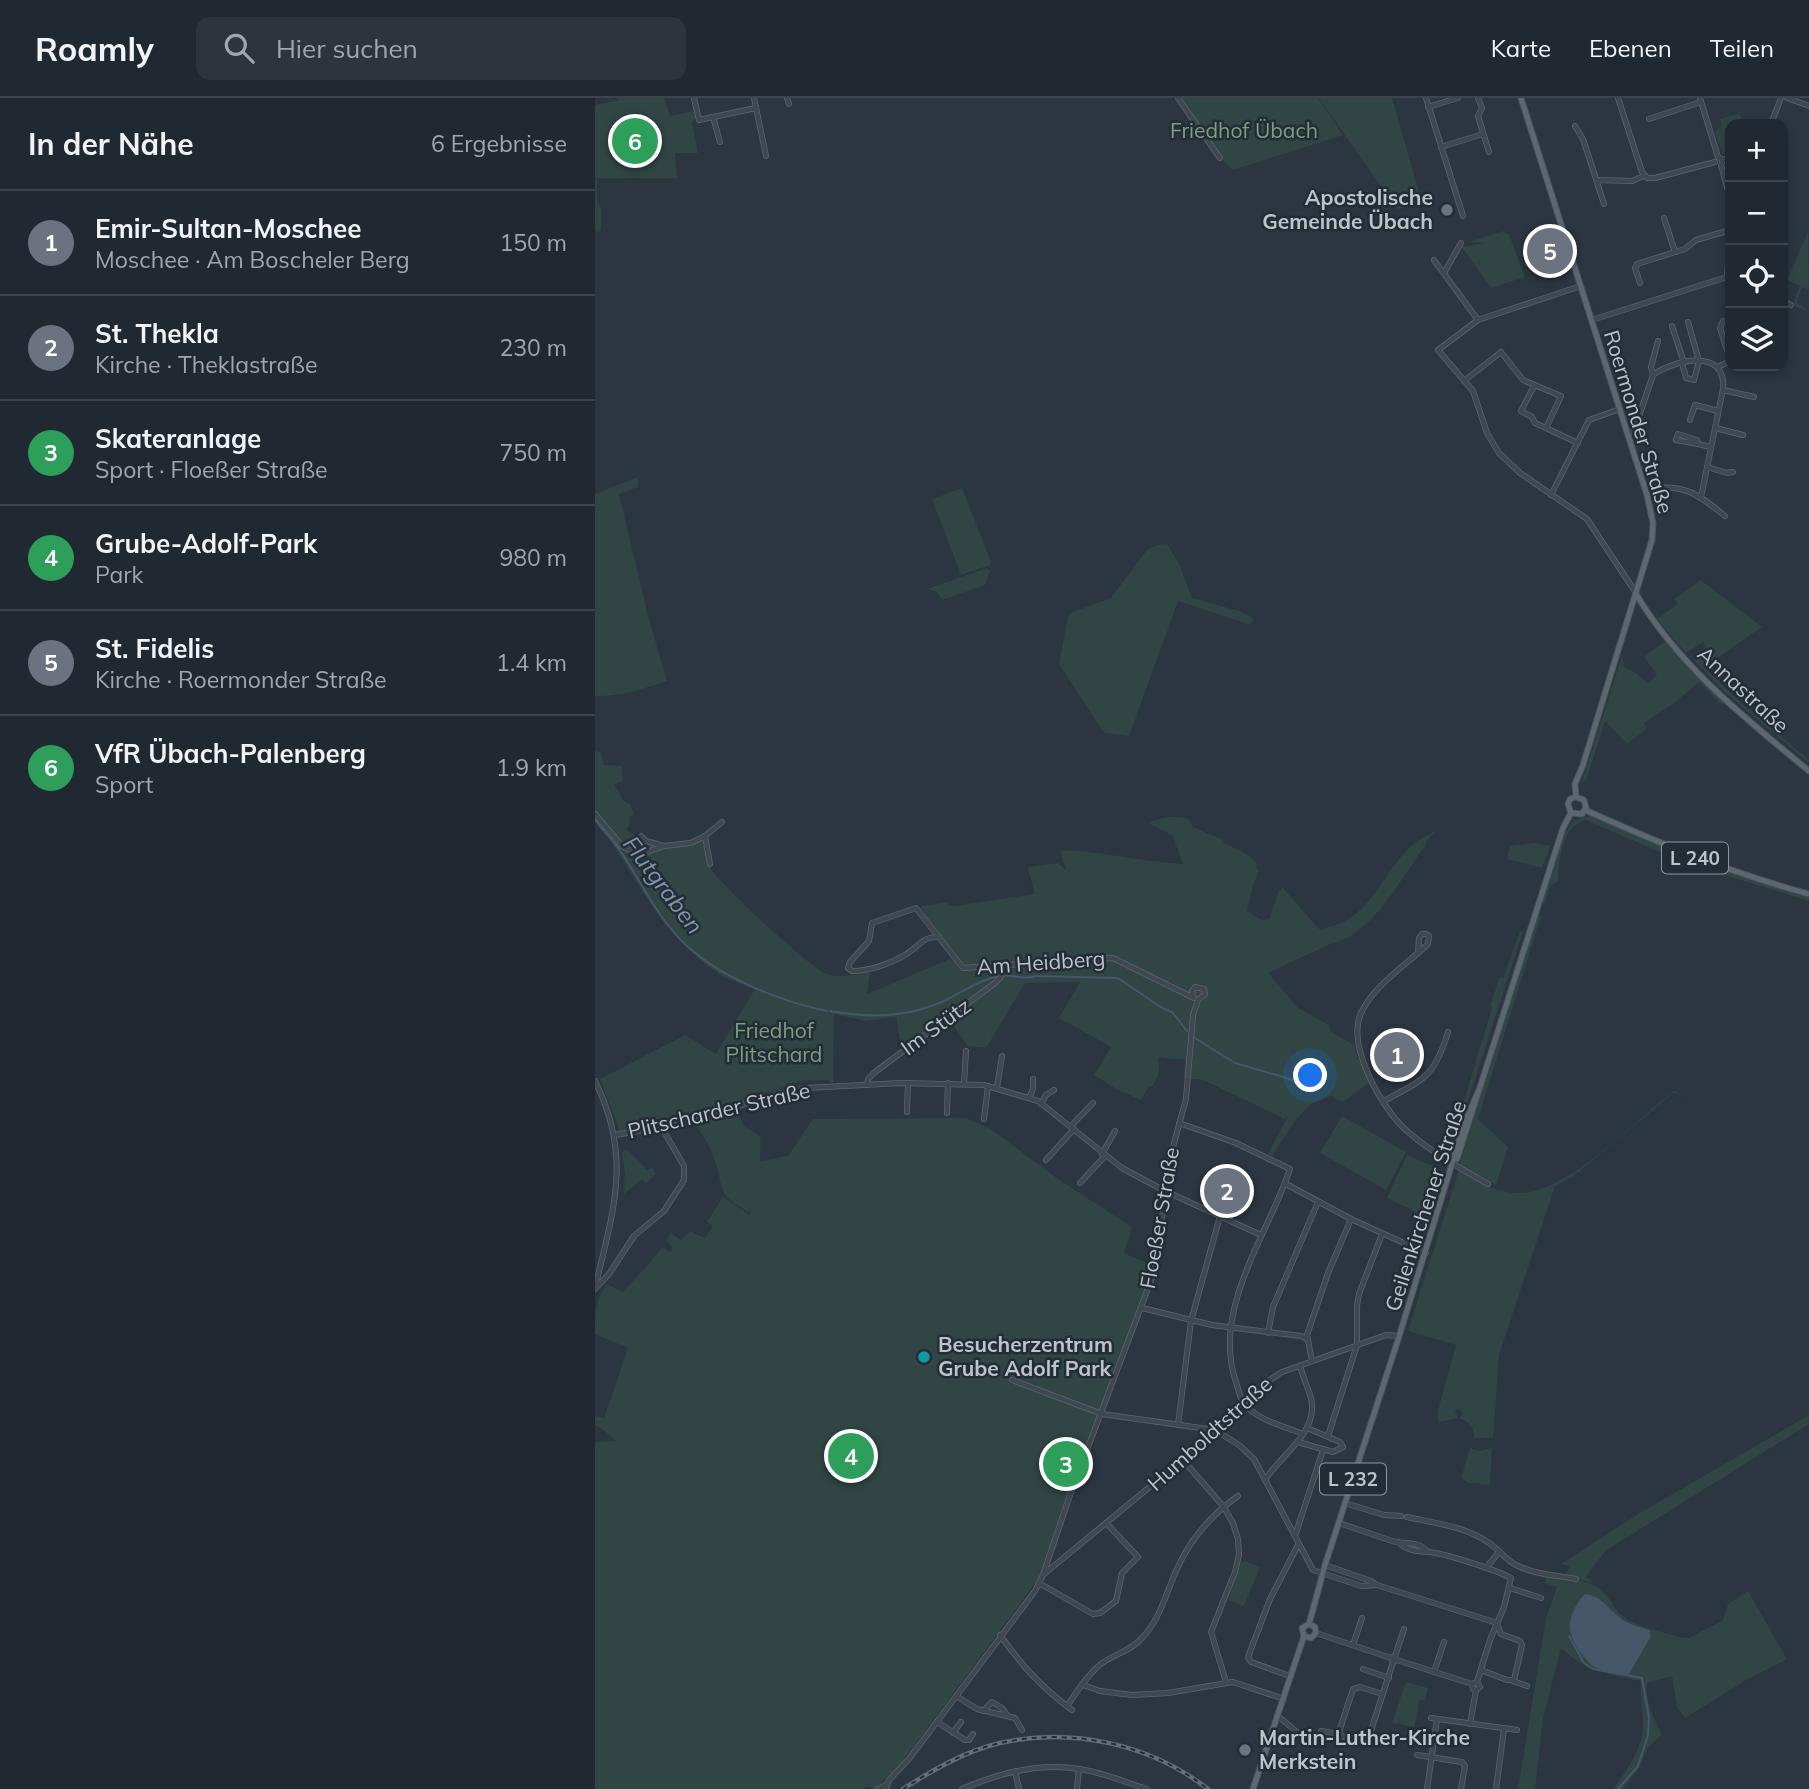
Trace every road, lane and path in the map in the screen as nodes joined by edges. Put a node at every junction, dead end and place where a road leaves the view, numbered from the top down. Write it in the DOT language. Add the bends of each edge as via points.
graph roads {
  1 [pos="694,98"];
  2 [pos="754,98"];
  3 [pos="1178,98"];
  4 [pos="1426,98"];
  5 [pos="1458,98"];
  6 [pos="1478,98"];
  7 [pos="1521,98"];
  8 [pos="1618,98"];
  9 [pos="1781,98"];
  10 [pos="1787,98"];
  11 [pos="1700,100"];
  12 [pos="1809,106"];
  13 [pos="1428,107"];
  14 [pos="756,108"];
  15 [pos="713,117"];
  16 [pos="1649,119"];
  17 [pos="1773,119"];
  18 [pos="1575,126"];
  19 [pos="1483,134"];
  20 [pos="720,142"];
  21 [pos="1441,146"];
  22 [pos="1489,152"];
  23 [pos="766,156"];
  24 [pos="1220,158"];
  25 [pos="1725,159"];
  26 [pos="1719,161"];
  27 [pos="1644,176"];
  28 [pos="1597,180"];
  29 [pos="1725,182"];
  30 [pos="1604,204"];
  31 [pos="1463,216"];
  32 [pos="1664,218"];
  33 [pos="1725,233"];
  34 [pos="1461,243"];
  35 [pos="1675,253"];
  36 [pos="1434,260"];
  37 [pos="1444,273"];
  38 [pos="1725,278"];
  39 [pos="1640,284"];
  40 [pos="1581,286"];
  41 [pos="1788,304"];
  42 [pos="1791,305"];
  43 [pos="1478,320"];
  44 [pos="1592,320"];
  45 [pos="1723,321"];
  46 [pos="1688,322"];
  47 [pos="1672,326"];
  48 [pos="1658,341"];
  49 [pos="1725,344"];
  50 [pos="1699,361"];
  51 [pos="1683,363"];
  52 [pos="1725,363"];
  53 [pos="1718,367"];
  54 [pos="1653,375"];
  55 [pos="1464,381"];
  56 [pos="1534,386"];
  57 [pos="1723,390"];
  58 [pos="1754,397"];
  59 [pos="1620,410"];
  60 [pos="1718,411"];
  61 [pos="1691,420"];
  62 [pos="1546,428"];
  63 [pos="1715,428"];
  64 [pos="1627,433"];
  65 [pos="1743,435"];
  66 [pos="1578,443"];
  67 [pos="1698,444"];
  68 [pos="1711,447"];
  69 [pos="1707,467"];
  70 [pos="1733,472"];
  71 [pos="1645,489"];
  72 [pos="1551,495"];
  73 [pos="1701,498"];
  74 [pos="1725,516"];
  75 [pos="1636,594"];
  76 [pos="1809,771"];
  77 [pos="1576,797"];
  78 [pos="1585,810"];
  79 [pos="1571,813"];
  80 [pos="595,814"];
  81 [pos="722,822"];
  82 [pos="705,835"];
  83 [pos="641,836"];
  84 [pos="664,846"];
  85 [pos="709,864"];
  86 [pos="1809,894"];
  87 [pos="939,937"];
  88 [pos="1418,953"];
  89 [pos="1004,969"];
  90 [pos="1196,998"];
  91 [pos="1448,1032"];
  92 [pos="966,1051"];
  93 [pos="1002,1056"];
  94 [pos="1033,1079"];
  95 [pos="595,1081"];
  96 [pos="908,1083"];
  97 [pos="948,1083"];
  98 [pos="964,1084"];
  99 [pos="867,1085"];
  100 [pos="988,1086"];
  101 [pos="997,1087"];
  102 [pos="1054,1090"];
  103 [pos="1029,1098"];
  104 [pos="1384,1101"];
  105 [pos="1093,1103"];
  106 [pos="1041,1104"];
  107 [pos="907,1112"];
  108 [pos="947,1113"];
  109 [pos="984,1119"];
  110 [pos="1179,1123"];
  111 [pos="662,1128"];
  112 [pos="1073,1128"];
  113 [pos="1115,1131"];
  114 [pos="615,1136"];
  115 [pos="1103,1155"];
  116 [pos="1046,1160"];
  117 [pos="1453,1165"];
  118 [pos="1080,1183"];
  119 [pos="1286,1184"];
  120 [pos="1488,1184"];
  121 [pos="1165,1191"];
  122 [pos="1318,1202"];
  123 [pos="1220,1216"];
  124 [pos="1351,1219"];
  125 [pos="1382,1234"];
  126 [pos="1261,1235"];
  127 [pos="1426,1253"];
  128 [pos="595,1289"];
  129 [pos="1142,1308"];
  130 [pos="1191,1321"];
  131 [pos="1230,1329"];
  132 [pos="1268,1333"];
  133 [pos="1399,1336"];
  134 [pos="1307,1339"];
  135 [pos="1357,1345"];
  136 [pos="1312,1361"];
  137 [pos="1300,1366"];
  138 [pos="1011,1380"];
  139 [pos="1242,1401"];
  140 [pos="1102,1413"];
  141 [pos="1178,1425"];
  142 [pos="1307,1427"];
  143 [pos="1215,1430"];
  144 [pos="1303,1434"];
  145 [pos="1328,1436"];
  146 [pos="1298,1441"];
  147 [pos="1323,1450"];
  148 [pos="1183,1460"];
  149 [pos="1265,1480"];
  150 [pos="1238,1496"];
  151 [pos="1345,1503"];
  152 [pos="1223,1506"];
  153 [pos="1339,1523"];
  154 [pos="1107,1524"];
  155 [pos="1294,1537"];
  156 [pos="1298,1544"];
  157 [pos="1499,1552"];
  158 [pos="1325,1565"];
  159 [pos="1486,1568"];
  160 [pos="1322,1574"];
  161 [pos="1043,1575"];
  162 [pos="1576,1578"];
  163 [pos="1039,1583"];
  164 [pos="1377,1586"];
  165 [pos="1510,1588"];
  166 [pos="1541,1598"];
  167 [pos="1362,1618"];
  168 [pos="1497,1623"];
  169 [pos="1309,1624"];
  170 [pos="1404,1629"];
  171 [pos="1316,1633"];
  172 [pos="1000,1635"];
  173 [pos="1304,1636"];
  174 [pos="1444,1642"];
  175 [pos="1353,1645"];
  176 [pos="1394,1659"];
  177 [pos="1363,1670"];
  178 [pos="1481,1670"];
  179 [pos="1434,1672"];
  180 [pos="1290,1675"];
  181 [pos="1389,1678"];
  182 [pos="1513,1681"];
  183 [pos="1226,1682"];
  184 [pos="1475,1683"];
  185 [pos="1083,1685"];
  186 [pos="1527,1686"];
  187 [pos="1382,1694"];
  188 [pos="956,1696"];
  189 [pos="1284,1699"];
  190 [pos="1067,1706"];
  191 [pos="1072,1710"];
  192 [pos="983,1711"];
  193 [pos="1278,1716"];
  194 [pos="1009,1717"];
  195 [pos="937,1722"];
  196 [pos="961,1723"];
  197 [pos="1470,1724"];
  198 [pos="1504,1729"];
  199 [pos="1022,1730"];
  200 [pos="1517,1730"];
  201 [pos="1321,1731"];
  202 [pos="953,1733"];
  203 [pos="1298,1733"];
  204 [pos="973,1734"];
  205 [pos="1339,1734"];
  206 [pos="1417,1755"];
  207 [pos="1431,1757"];
  208 [pos="1079,1769"];
  209 [pos="1015,1771"];
  210 [pos="887,1787"];
  211 [pos="877,1789"];
  212 [pos="962,1789"];
  213 [pos="1019,1789"];
  214 [pos="1077,1789"];
  215 [pos="1147,1789"];
  216 [pos="1253,1789"];
  217 [pos="1427,1789"];
  218 [pos="1461,1789"];
  219 [pos="1496,1789"];
  1 -- 15 [label="street" via="699,120"];
  2 -- 14 [label="street"];
  3 -- 24 [label="street"];
  4 -- 13 [label="street"];
  5 -- 13 [label="street"];
  6 -- 19 [label="street"];
  7 -- 40 [label="main road, Roermonder Straße"];
  8 -- 27 [label="street"];
  9 -- 17 [label="street"];
  10 -- 12 [label="street"];
  11 -- 16 [label="street"];
  11 -- 26 [label="street"];
  13 -- 21 [label="street"];
  14 -- 15 [label="street"];
  14 -- 23 [label="street"];
  15 -- 20 [label="street"];
  18 -- 28 [label="street"];
  19 -- 21 [label="street"];
  19 -- 22 [label="street"];
  21 -- 31 [label="street"];
  25 -- 26 [label="street"];
  26 -- 27 [label="street" via="1655,178"];
  26 -- 29 [label="street"];
  27 -- 28 [label="street" via="1632,181"];
  28 -- 30 [label="street"];
  32 -- 35 [label="street"];
  33 -- 35 [label="street" via="1696,240"];
  34 -- 37 [label="street"];
  35 -- 39 [label="street" via="1637,264"];
  36 -- 37 [label="street"];
  37 -- 43 [label="street"];
  38 -- 44 [label="street"];
  40 -- 43 [label="street"];
  40 -- 44 [label="main road, Roermonder Straße"];
  41 -- 42 [label="street"];
  43 -- 55 [label="street" via="1438,350"];
  44 -- 59 [label="main road, Roermonder Straße"];
  45 -- 49 [label="street" via="1720,328"];
  46 -- 50 [label="street"];
  47 -- 51 [label="street"];
  48 -- 54 [label="street"];
  50 -- 51 [label="street"];
  50 -- 51 [label="street" via="1694,380 1686,378"];
  50 -- 53 [label="street"];
  51 -- 54 [label="street"];
  52 -- 53 [label="street"];
  53 -- 57 [label="street"];
  54 -- 64 [label="street" via="1634,431"];
  55 -- 56 [label="street" via="1501,352 1523,380"];
  55 -- 72 [label="street" via="1473,391 1499,453"];
  56 -- 62 [label="street" via="1521,411"];
  56 -- 62 [label="street" via="1561,397"];
  57 -- 58 [label="street"];
  57 -- 60 [label="street"];
  59 -- 64 [label="main road, Roermonder Straße"];
  59 -- 66 [label="street" via="1589,420"];
  60 -- 61 [label="street" via="1695,405"];
  60 -- 63 [label="street"];
  62 -- 66 [label="street"];
  63 -- 65 [label="street"];
  63 -- 68 [label="street"];
  64 -- 71 [label="main road, Roermonder Straße"];
  66 -- 72 [label="street"];
  67 -- 68 [label="street"];
  68 -- 69 [label="street"];
  69 -- 70 [label="street"];
  69 -- 73 [label="street"];
  71 -- 73 [label="street" via="1673,487"];
  71 -- 75 [label="main road, Roermonder Straße" via="1653,533"];
  72 -- 75 [label="street" via="1587,519"];
  73 -- 74 [label="street"];
  75 -- 76 [label="main road, Annastraße" via="1716,692"];
  75 -- 77 [label="main road, Roermonder Straße" via="1575,784"];
  77 -- 78 [label="main road" via="1584,800"];
  77 -- 79 [label="main road" via="1568,802"];
  78 -- 79 [label="main road" via="1579,815"];
  78 -- 86 [label="main road, L 240" via="1693,857"];
  79 -- 117 [label="main road, Geilenkirchener Straße / L 232"];
  80 -- 84 [label="street" via="631,851"];
  81 -- 82 [label="street"];
  82 -- 84 [label="street" via="691,843"];
  82 -- 85 [label="street"];
  83 -- 84 [label="street"];
  87 -- 87 [label="street" via="916,908 872,923 869,941 848,968 856,972 876,967 904,956 924,939"];
  87 -- 89 [label="street, Am Heidberg" via="964,968"];
  88 -- 104 [label="street" via="1372,996 1358,1023 1362,1060"];
  89 -- 90 [label="street, Am Heidberg" via="1113,958"];
  89 -- 99 [label="street, Im Stütz" via="1000,978 875,1072"];
  90 -- 110 [label="street, Floeßer Straße" via="1186,1099"];
  91 -- 104 [label="street" via="1436,1066 1427,1076"];
  92 -- 98 [label="street"];
  93 -- 101 [label="street"];
  94 -- 103 [label="street"];
  95 -- 114 [label="street"];
  96 -- 97 [label="street, Plitscharder Straße"];
  96 -- 99 [label="street, Plitscharder Straße"];
  96 -- 107 [label="street"];
  97 -- 98 [label="street, Plitscharder Straße"];
  97 -- 108 [label="street"];
  98 -- 100 [label="street, Plitscharder Straße"];
  99 -- 111 [label="street, Plitscharder Straße" via="783,1093"];
  100 -- 101 [label="street, Plitscharder Straße"];
  100 -- 109 [label="street"];
  101 -- 103 [label="street, Plitscharder Straße"];
  102 -- 106 [label="street"];
  103 -- 106 [label="street, Plitscharder Straße"];
  104 -- 117 [label="street" via="1408,1132"];
  105 -- 112 [label="street"];
  106 -- 112 [label="street, Plitscharder Straße"];
  110 -- 119 [label="street" via="1236,1143 1290,1170"];
  110 -- 121 [label="street, Floeßer Straße"];
  111 -- 114 [label="street, Plitscharder Straße"];
  111 -- 128 [label="street" via="684,1166 684,1180 664,1211 634,1237"];
  112 -- 115 [label="street, Plitscharder Straße"];
  112 -- 116 [label="street"];
  113 -- 115 [label="street"];
  114 -- 128 [label="street" via="616,1198"];
  115 -- 118 [label="street"];
  115 -- 121 [label="street, Plitscharder Straße"];
  117 -- 120 [label="street"];
  117 -- 127 [label="main road, Geilenkirchener Straße / L 232"];
  119 -- 122 [label="street"];
  119 -- 126 [label="street"];
  121 -- 123 [label="street, Plitscharder Straße"];
  121 -- 129 [label="street, Floeßer Straße" via="1155,1270"];
  122 -- 124 [label="street"];
  122 -- 132 [label="street" via="1273,1307"];
  123 -- 126 [label="street, Plitscharder Straße"];
  123 -- 130 [label="street"];
  124 -- 125 [label="street"];
  124 -- 134 [label="street"];
  125 -- 127 [label="street"];
  125 -- 135 [label="street" via="1357,1306"];
  126 -- 131 [label="street"];
  127 -- 133 [label="main road, Geilenkirchener Straße / L 232"];
  129 -- 130 [label="street"];
  129 -- 140 [label="street, Floeßer Straße"];
  130 -- 131 [label="street"];
  130 -- 141 [label="street"];
  131 -- 132 [label="street"];
  131 -- 139 [label="street" via="1230,1356"];
  132 -- 134 [label="street"];
  133 -- 135 [label="street, Humboldtstraße" via="1386,1335"];
  133 -- 151 [label="main road, Geilenkirchener Straße / L 232"];
  134 -- 136 [label="street"];
  135 -- 136 [label="street, Humboldtstraße"];
  135 -- 145 [label="street"];
  136 -- 137 [label="street, Humboldtstraße"];
  137 -- 139 [label="street, Humboldtstraße" via="1267,1380"];
  137 -- 142 [label="street" via="1312,1407"];
  138 -- 140 [label="street"];
  139 -- 143 [label="street, Humboldtstraße"];
  139 -- 144 [label="street" via="1266,1420"];
  140 -- 141 [label="street"];
  140 -- 161 [label="street, Floeßer Straße"];
  141 -- 143 [label="street"];
  142 -- 144 [label="street"];
  142 -- 145 [label="street"];
  143 -- 148 [label="street, Humboldtstraße"];
  143 -- 149 [label="street" via="1248,1451"];
  144 -- 146 [label="street"];
  145 -- 147 [label="street" via="1343,1447 1338,1452"];
  146 -- 147 [label="street"];
  146 -- 149 [label="street"];
  147 -- 155 [label="street"];
  148 -- 152 [label="street"];
  148 -- 154 [label="street, Humboldtstraße"];
  149 -- 155 [label="street"];
  150 -- 152 [label="street"];
  151 -- 153 [label="main road, Geilenkirchener Straße / L 232"];
  151 -- 157 [label="street" via="1468,1531"];
  152 -- 183 [label="street" via="1233,1523 1239,1555 1211,1632"];
  152 -- 185 [label="street" via="1190,1545 1142,1639 1097,1667"];
  153 -- 158 [label="main road, Geilenkirchener Straße / L 232"];
  153 -- 159 [label="street" via="1404,1548"];
  154 -- 161 [label="street, Humboldtstraße"];
  154 -- 163 [label="street" via="1138,1557 1121,1576 1116,1601 1093,1615"];
  155 -- 156 [label="street"];
  156 -- 160 [label="street" via="1314,1570"];
  156 -- 180 [label="street" via="1248,1657"];
  157 -- 159 [label="street"];
  157 -- 162 [label="street" via="1528,1570"];
  158 -- 160 [label="main road, Geilenkirchener Straße / L 232"];
  158 -- 164 [label="street"];
  159 -- 165 [label="street" via="1511,1578"];
  160 -- 164 [label="street"];
  160 -- 169 [label="main road, Geilenkirchener Straße / L 232"];
  161 -- 163 [label="street, Floeßer Straße"];
  163 -- 172 [label="street, Floeßer Straße"];
  164 -- 168 [label="street"];
  165 -- 166 [label="street"];
  165 -- 168 [label="street"];
  167 -- 175 [label="street"];
  168 -- 178 [label="street"];
  168 -- 182 [label="street" via="1501,1634 1522,1645"];
  169 -- 171 [label="main road"];
  169 -- 173 [label="main road, L 232" via="1303,1628"];
  170 -- 176 [label="street"];
  171 -- 173 [label="main road" via="1311,1638"];
  171 -- 175 [label="street"];
  172 -- 188 [label="street, Floeßer Straße"];
  172 -- 190 [label="street" via="1024,1668"];
  173 -- 180 [label="main road, L 232"];
  174 -- 179 [label="street"];
  175 -- 176 [label="street"];
  176 -- 179 [label="street"];
  176 -- 181 [label="street"];
  177 -- 181 [label="street"];
  178 -- 182 [label="street"];
  178 -- 184 [label="street"];
  179 -- 184 [label="street"];
  180 -- 189 [label="main road, L 232"];
  181 -- 187 [label="street"];
  182 -- 186 [label="street"];
  183 -- 185 [label="street" via="1132,1695"];
  183 -- 189 [label="street"];
  184 -- 197 [label="street"];
  185 -- 190 [label="street"];
  187 -- 205 [label="street" via="1353,1689"];
  187 -- 205 [label="street" via="1366,1742"];
  188 -- 192 [label="street"];
  188 -- 195 [label="street, Floeßer Straße"];
  189 -- 193 [label="main road, L 232"];
  190 -- 191 [label="street"];
  192 -- 194 [label="street"];
  192 -- 194 [label="street" via="992,1702"];
  193 -- 203 [label="street"];
  193 -- 216 [label="main road, L 232"];
  194 -- 199 [label="street" via="1018,1720"];
  195 -- 202 [label="street"];
  195 -- 210 [label="street, Floeßer Straße"];
  196 -- 202 [label="street"];
  197 -- 198 [label="street"];
  197 -- 207 [label="street" via="1434,1719"];
  198 -- 200 [label="street"];
  198 -- 219 [label="street"];
  201 -- 205 [label="street"];
  202 -- 204 [label="street" via="967,1741"];
  206 -- 207 [label="street"];
  207 -- 217 [label="street"];
  207 -- 218 [label="street" via="1464,1764"];
  208 -- 209 [label="street"];
  208 -- 214 [label="street"];
  208 -- 215 [label="street"];
  209 -- 212 [label="street"];
  209 -- 213 [label="street"];
  210 -- 211 [label="street"];
}
